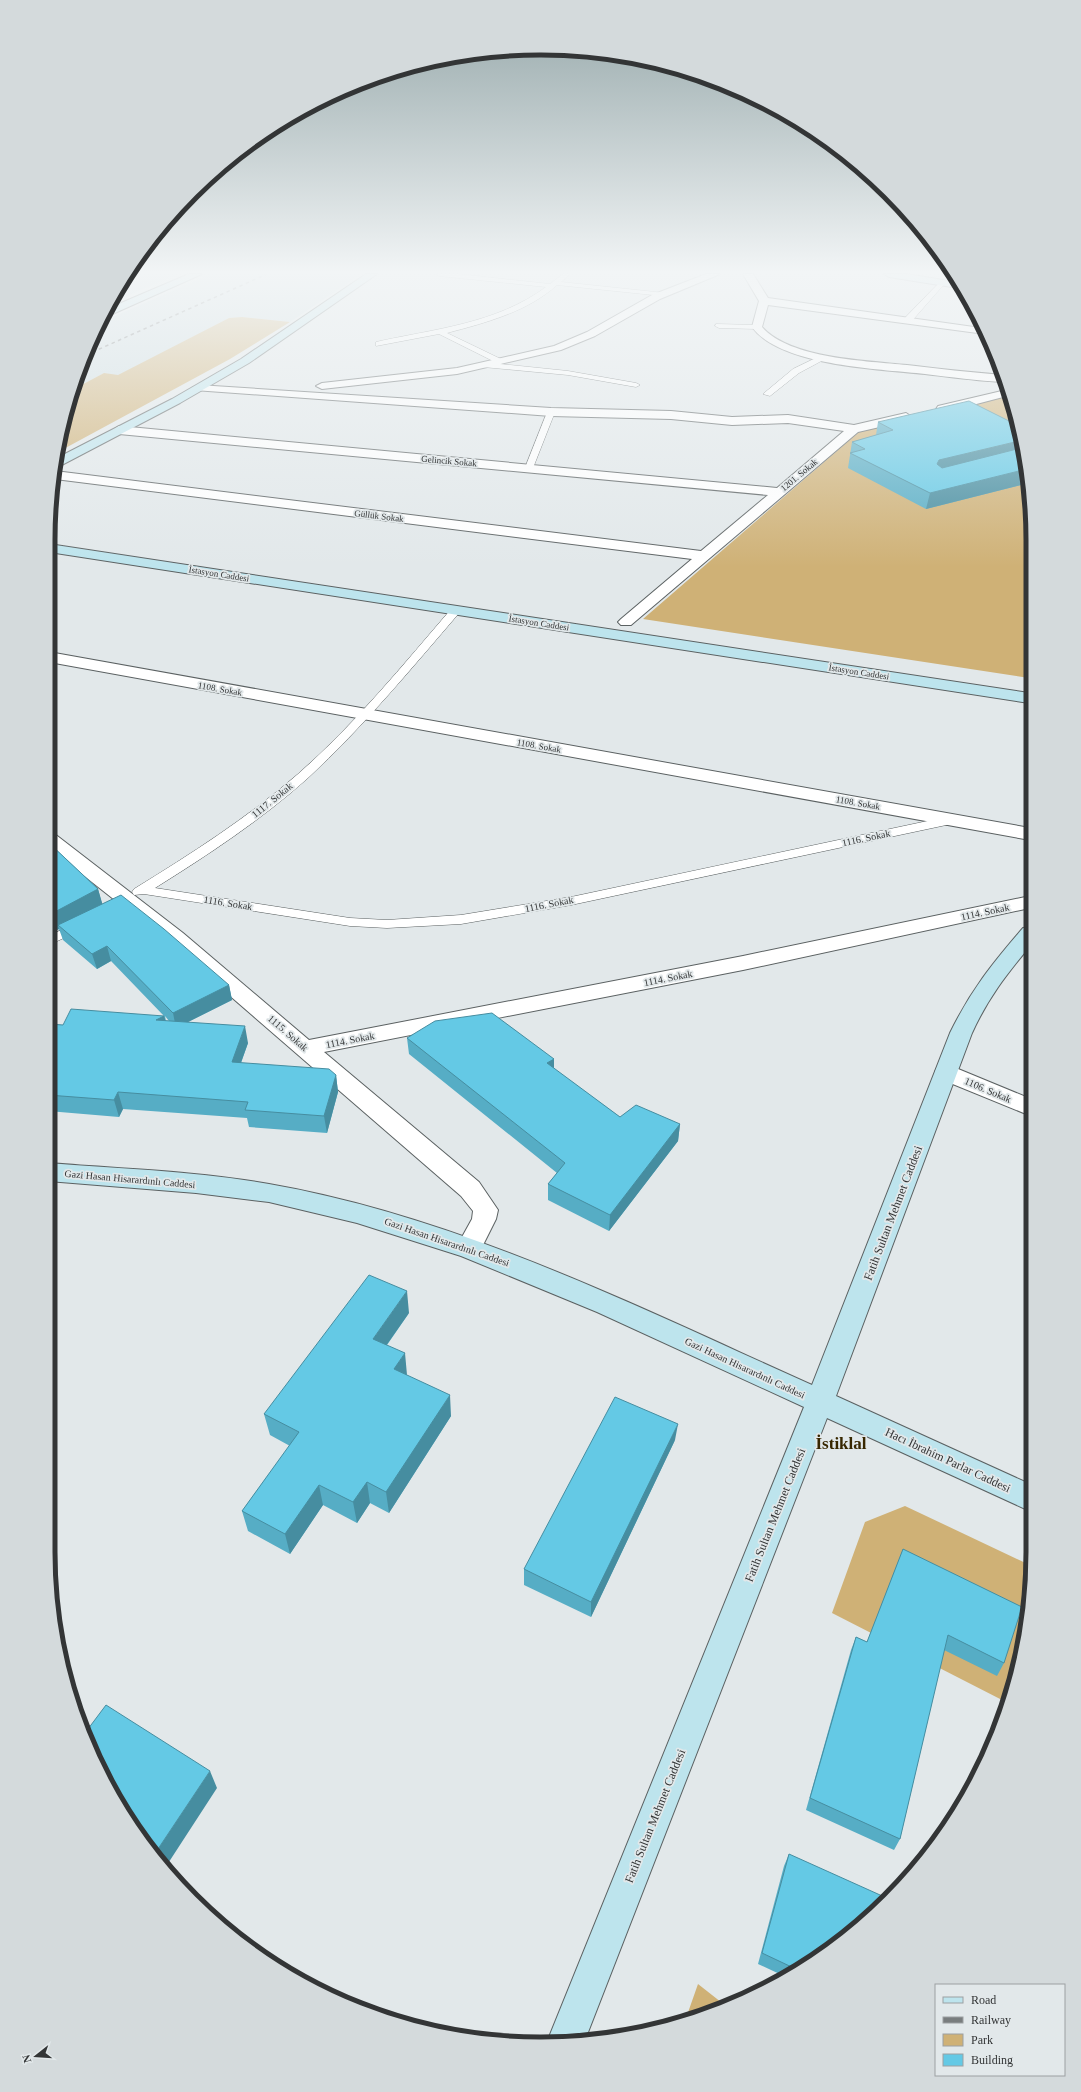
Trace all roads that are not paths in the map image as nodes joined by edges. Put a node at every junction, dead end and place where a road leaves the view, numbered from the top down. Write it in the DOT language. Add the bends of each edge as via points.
graph roads {
  1 [pos="225,372"];
  2 [pos="449,372"];
  3 [pos="554,372"];
  4 [pos="796,372"];
  5 [pos="934,372"];
  6 [pos="998,379"];
  7 [pos="636,385"];
  8 [pos="198,388"];
  9 [pos="262,392"];
  10 [pos="767,394"];
  11 [pos="1003,395"];
  12 [pos="930,411"];
  13 [pos="551,412"];
  14 [pos="915,415"];
  15 [pos="854,429"];
  16 [pos="120,430"];
  17 [pos="62,461"];
  18 [pos="529,468"];
  19 [pos="59,476"];
  20 [pos="779,492"];
  21 [pos="55,535"];
  22 [pos="55,549"];
  23 [pos="703,556"];
  24 [pos="456,610"];
  25 [pos="626,622"];
  26 [pos="55,658"];
  27 [pos="1026,684"];
  28 [pos="1026,698"];
  29 [pos="365,715"];
  30 [pos="951,820"];
  31 [pos="1026,833"];
  32 [pos="55,843"];
  33 [pos="128,898"];
  34 [pos="1026,903"];
  35 [pos="94,917"];
  36 [pos="55,938"];
  37 [pos="1026,938"];
  38 [pos="305,1048"];
  39 [pos="946,1072"];
  40 [pos="1026,1106"];
  41 [pos="55,1173"];
  42 [pos="469,1248"];
  43 [pos="820,1402"];
  44 [pos="1026,1495"];
  45 [pos="568,2036"];
  1 -- 8 [label="main road"];
  2 -- 9 [label="street"];
  3 -- 7 [label="lane"];
  4 -- 10 [label="lane" via="786,377"];
  5 -- 6 [label="street"];
  8 -- 9 [label="street"];
  8 -- 16 [label="main road"];
  9 -- 13 [label="street"];
  11 -- 12 [label="street"];
  13 -- 15 [label="street" via="664,415 732,422 788,419"];
  13 -- 18 [label="lane"];
  14 -- 15 [label="street, 1201. Sokak"];
  15 -- 20 [label="street, 1201. Sokak"];
  16 -- 17 [label="main road"];
  16 -- 18 [label="street, Gelincik Sokak"];
  18 -- 20 [label="street, Gelincik Sokak"];
  19 -- 23 [label="street, Güllük Sokak"];
  20 -- 23 [label="street, 1201. Sokak"];
  21 -- 25 [label="main road, İstasyon Caddesi"];
  22 -- 24 [label="main road, İstasyon Caddesi"];
  23 -- 25 [label="street, 1201. Sokak"];
  24 -- 28 [label="main road, İstasyon Caddesi"];
  24 -- 29 [label="lane, 1117. Sokak"];
  25 -- 27 [label="main road, İstasyon Caddesi"];
  26 -- 29 [label="street, 1108. Sokak"];
  29 -- 30 [label="street, 1108. Sokak"];
  29 -- 33 [label="lane, 1117. Sokak" via="324,757 232,832"];
  30 -- 31 [label="street, 1108. Sokak"];
  30 -- 33 [label="lane, 1116. Sokak" via="586,898 492,915 418,924 382,925"];
  32 -- 33 [label="street, 1115. Sokak"];
  33 -- 38 [label="street, 1115. Sokak"];
  34 -- 38 [label="street, 1114. Sokak" via="743,963"];
  35 -- 36 [label="lane"];
  37 -- 39 [label="main road, Fatih Sultan Mehmet Caddesi" via="996,973 976,1002"];
  38 -- 42 [label="street, 1115. Sokak" via="470,1189 481,1202 486,1210 484,1219"];
  39 -- 40 [label="street, 1106. Sokak"];
  39 -- 43 [label="main road, Fatih Sultan Mehmet Caddesi"];
  41 -- 42 [label="main road, Gazi Hasan Hisarardınlı Caddesi" via="196,1184 269,1193 357,1213"];
  42 -- 43 [label="main road, Gazi Hasan Hisarardınlı Caddesi" via="606,1304"];
  43 -- 44 [label="main road, Hacı İbrahim Parlar Caddesi"];
  43 -- 45 [label="main road, Fatih Sultan Mehmet Caddesi"];
}
